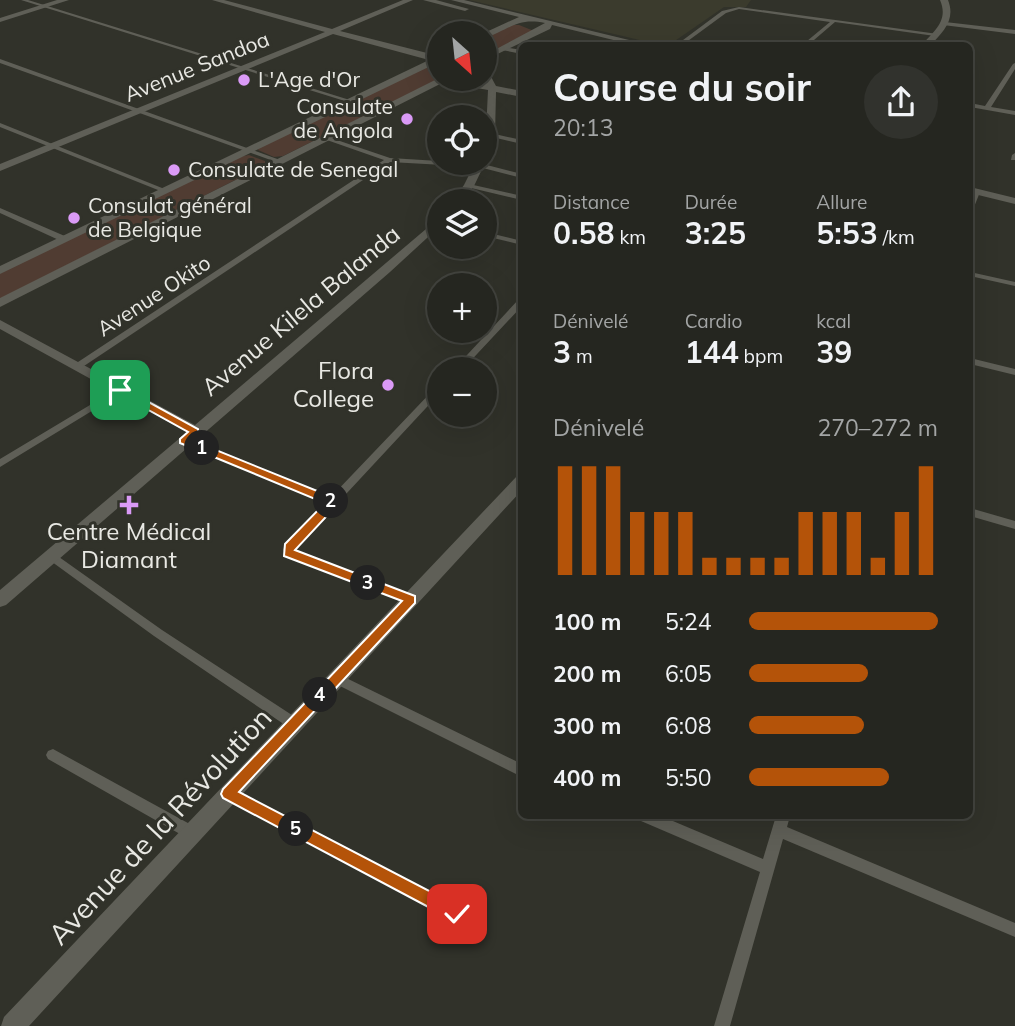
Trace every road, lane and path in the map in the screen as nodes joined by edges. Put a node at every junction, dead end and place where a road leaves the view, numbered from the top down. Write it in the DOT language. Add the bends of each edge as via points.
graph roads {
  1 [pos="23,0"];
  2 [pos="65,0"];
  3 [pos="216,0"];
  4 [pos="230,0"];
  5 [pos="409,0"];
  6 [pos="426,0"];
  7 [pos="455,0"];
  8 [pos="944,0"];
  9 [pos="44,6"];
  10 [pos="531,18"];
  11 [pos="0,20"];
  12 [pos="835,20"];
  13 [pos="514,22"];
  14 [pos="945,24"];
  15 [pos="548,25"];
  16 [pos="335,30"];
  17 [pos="497,30"];
  18 [pos="1015,32"];
  19 [pos="935,34"];
  20 [pos="633,42"];
  21 [pos="683,42"];
  22 [pos="808,42"];
  23 [pos="928,42"];
  24 [pos="504,49"];
  25 [pos="518,51"];
  26 [pos="497,52"];
  27 [pos="427,56"];
  28 [pos="0,61"];
  29 [pos="427,64"];
  30 [pos="1015,65"];
  31 [pos="243,68"];
  32 [pos="427,88"];
  33 [pos="497,89"];
  34 [pos="518,93"];
  35 [pos="350,101"];
  36 [pos="973,106"];
  37 [pos="988,108"];
  38 [pos="138,111"];
  39 [pos="1015,113"];
  40 [pos="0,125"];
  41 [pos="497,137"];
  42 [pos="326,138"];
  43 [pos="518,141"];
  44 [pos="52,146"];
  45 [pos="247,150"];
  46 [pos="388,160"];
  47 [pos="278,161"];
  48 [pos="427,162"];
  49 [pos="0,168"];
  50 [pos="497,169"];
  51 [pos="474,175"];
  52 [pos="518,175"];
  53 [pos="469,186"];
  54 [pos="467,189"];
  55 [pos="165,191"];
  56 [pos="973,191"];
  57 [pos="518,197"];
  58 [pos="1015,201"];
  59 [pos="0,210"];
  60 [pos="427,233"];
  61 [pos="497,237"];
  62 [pos="64,239"];
  63 [pos="518,242"];
  64 [pos="0,270"];
  65 [pos="973,275"];
  66 [pos="1015,284"];
  67 [pos="0,303"];
  68 [pos="518,305"];
  69 [pos="0,324"];
  70 [pos="469,357"];
  71 [pos="973,362"];
  72 [pos="78,366"];
  73 [pos="1015,372"];
  74 [pos="120,390"];
  75 [pos="427,402"];
  76 [pos="189,436"];
  77 [pos="0,464"];
  78 [pos="518,484"];
  79 [pos="333,502"];
  80 [pos="973,513"];
  81 [pos="1015,525"];
  82 [pos="52,556"];
  83 [pos="411,599"];
  84 [pos="0,600"];
  85 [pos="336,678"];
  86 [pos="293,723"];
  87 [pos="53,755"];
  88 [pos="518,769"];
  89 [pos="228,794"];
  90 [pos="653,819"];
  91 [pos="781,823"];
  92 [pos="192,832"];
  93 [pos="768,868"];
  94 [pos="457,914"];
  95 [pos="1014,930"];
  96 [pos="13,1026"];
  97 [pos="722,1026"];
  1 -- 9 [label="street"];
  2 -- 9 [label="street"];
  3 -- 16 [label="street"];
  4 -- 16 [label="street"];
  5 -- 16 [label="street, Avenue Sandoa"];
  6 -- 13 [label="street"];
  7 -- 10 [label="street"];
  8 -- 14 [label="street" via="949,16"];
  9 -- 11 [label="street"];
  9 -- 31 [label="street"];
  10 -- 13 [label="street"];
  10 -- 15 [label="street"];
  12 -- 19 [label="street"];
  12 -- 21 [label="street" via="735,8"];
  12 -- 22 [label="street"];
  13 -- 15 [label="street"];
  13 -- 17 [label="street"];
  14 -- 18 [label="street"];
  14 -- 19 [label="street"];
  15 -- 20 [label="street"];
  15 -- 24 [label="street"];
  16 -- 27 [label="street"];
  16 -- 31 [label="street, Avenue Sandoa"];
  19 -- 23 [label="street"];
  24 -- 25 [label="street"];
  24 -- 26 [label="street"];
  28 -- 38 [label="street"];
  29 -- 35 [label="street"];
  30 -- 37 [label="street"];
  31 -- 35 [label="street"];
  31 -- 38 [label="street, Avenue Sandoa"];
  32 -- 42 [label="street"];
  33 -- 34 [label="street"];
  35 -- 45 [label="street"];
  36 -- 37 [label="street"];
  37 -- 39 [label="street"];
  38 -- 44 [label="street, Avenue Sandoa"];
  38 -- 45 [label="street"];
  40 -- 44 [label="street"];
  41 -- 43 [label="street"];
  42 -- 46 [label="street"];
  42 -- 47 [label="street"];
  44 -- 49 [label="street, Avenue Sandoa"];
  44 -- 55 [label="street"];
  45 -- 47 [label="street"];
  45 -- 55 [label="street"];
  46 -- 48 [label="street"];
  46 -- 72 [label="street, Avenue Okito"];
  47 -- 67 [label="street"];
  50 -- 52 [label="street"];
  51 -- 53 [label="street"];
  53 -- 54 [label="street"];
  53 -- 57 [label="street"];
  55 -- 62 [label="street"];
  56 -- 58 [label="street"];
  59 -- 62 [label="street"];
  60 -- 76 [label="street, Avenue Kilela Balanda"];
  61 -- 63 [label="street"];
  62 -- 64 [label="street"];
  65 -- 66 [label="street"];
  68 -- 70 [label="street"];
  69 -- 72 [label="street"];
  71 -- 73 [label="street"];
  72 -- 74 [label="street"];
  74 -- 76 [label="street"];
  74 -- 77 [label="street"];
  75 -- 79 [label="street"];
  76 -- 79 [label="street"];
  76 -- 82 [label="street, Avenue Kilela Balanda"];
  78 -- 83 [label="street, Avenue de la Révolution"];
  79 -- 83 [label="street" via="288,552"];
  80 -- 81 [label="street"];
  82 -- 84 [label="street, Avenue Kilela Balanda"];
  82 -- 86 [label="street"];
  83 -- 85 [label="street, Avenue de la Révolution"];
  85 -- 86 [label="street, Avenue de la Révolution"];
  85 -- 88 [label="street"];
  86 -- 89 [label="street, Avenue de la Révolution"];
  87 -- 92 [label="street"];
  89 -- 92 [label="street, Avenue de la Révolution"];
  89 -- 94 [label="street"];
  90 -- 93 [label="street"];
  91 -- 93 [label="street"];
  91 -- 95 [label="street"];
  92 -- 96 [label="street, Avenue de la Révolution"];
  93 -- 97 [label="street"];
}
